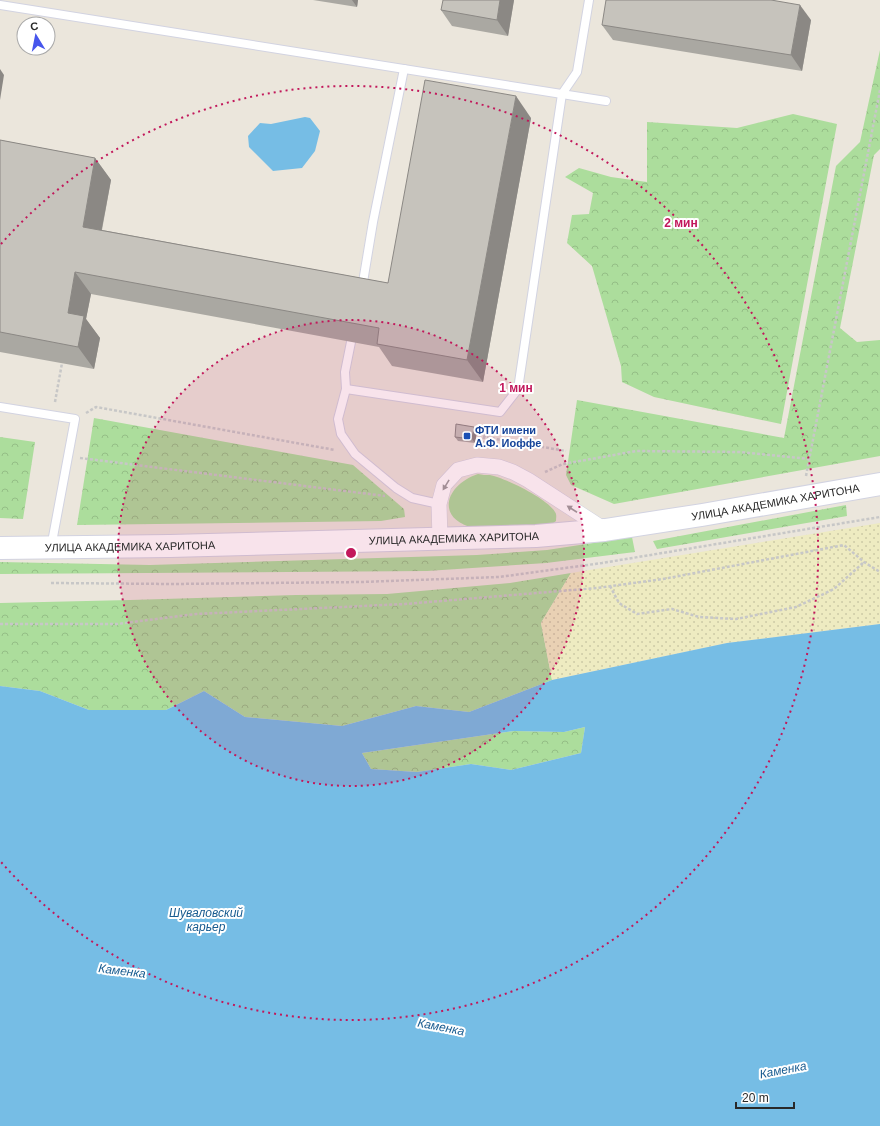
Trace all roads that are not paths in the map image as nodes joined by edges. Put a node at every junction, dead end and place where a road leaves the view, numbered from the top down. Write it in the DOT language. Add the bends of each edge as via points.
graph roads {
  1 [pos="589,0"];
  2 [pos="0,6"];
  3 [pos="404,69"];
  4 [pos="562,94"];
  5 [pos="606,101"];
  6 [pos="360,297"];
  7 [pos="351,342"];
  8 [pos="346,388"];
  9 [pos="0,407"];
  10 [pos="880,484"];
  11 [pos="439,504"];
  12 [pos="604,530"];
  13 [pos="440,539"];
  14 [pos="0,548"];
  15 [pos="52,548"];
  1 -- 4 [label="lane" via="577,72"];
  2 -- 3 [label="lane"];
  3 -- 4 [label="lane"];
  3 -- 6 [label="lane"];
  4 -- 5 [label="lane"];
  4 -- 8 [label="lane" via="518,389 500,412"];
  7 -- 8 [label="lane" via="345,372"];
  8 -- 11 [label="lane" via="338,419 341,434 355,454 412,498"];
  9 -- 15 [label="lane" via="75,419"];
  10 -- 12 [label="street, УЛИЦА АКАДЕМИКА ХАРИТОНА"];
  12 -- 11 [label="street, one-way" via="528,480 499,467 477,465 458,470 444,485"];
  11 -- 13 [label="street"];
  12 -- 13 [label="street, УЛИЦА АКАДЕМИКА ХАРИТОНА" via="536,536"];
  13 -- 15 [label="street, УЛИЦА АКАДЕМИКА ХАРИТОНА"];
  14 -- 15 [label="street, УЛИЦА АКАДЕМИКА ХАРИТОНА"];
}
